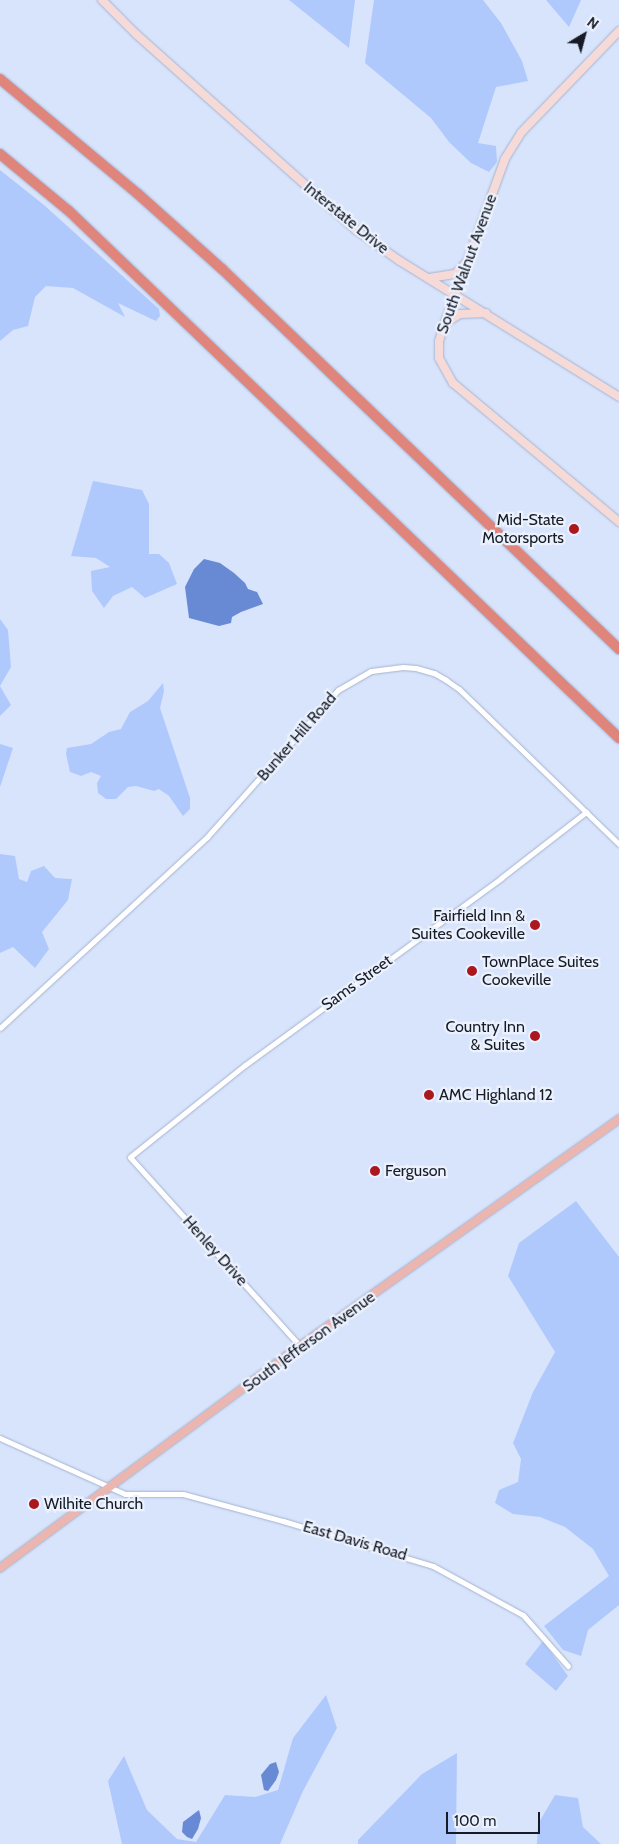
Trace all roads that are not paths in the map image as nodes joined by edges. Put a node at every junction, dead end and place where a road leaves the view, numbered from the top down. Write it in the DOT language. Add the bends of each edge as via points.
graph roads {
  1 [pos="102,0"];
  2 [pos="619,31"];
  3 [pos="0,79"];
  4 [pos="0,154"];
  5 [pos="469,260"];
  6 [pos="429,278"];
  7 [pos="457,294"];
  8 [pos="486,313"];
  9 [pos="445,323"];
  10 [pos="619,397"];
  11 [pos="619,522"];
  12 [pos="619,649"];
  13 [pos="619,739"];
  14 [pos="586,812"];
  15 [pos="619,844"];
  16 [pos="0,1028"];
  17 [pos="619,1119"];
  18 [pos="130,1157"];
  19 [pos="300,1346"];
  20 [pos="0,1438"];
  21 [pos="109,1489"];
  22 [pos="0,1568"];
  23 [pos="568,1666"];
  1 -- 6 [label="main road, Interstate Drive" via="348,224"];
  2 -- 5 [label="main road, South Walnut Avenue" via="521,133 505,159"];
  3 -- 12 [label="highway" via="222,269"];
  4 -- 13 [label="highway" via="69,211"];
  5 -- 6 [label="main road" via="455,274"];
  5 -- 7 [label="main road, South Walnut Avenue"];
  6 -- 7 [label="main road, Interstate Drive"];
  7 -- 8 [label="main road, Interstate Drive"];
  7 -- 9 [label="main road, South Walnut Avenue"];
  8 -- 9 [label="main road" via="460,314"];
  8 -- 10 [label="main road, Interstate Drive"];
  9 -- 11 [label="main road, South Walnut Avenue" via="440,358 452,383"];
  14 -- 15 [label="street, Bunker Hill Road"];
  14 -- 16 [label="street, Bunker Hill Road" via="446,680 416,668 370,671 338,690 207,837"];
  14 -- 18 [label="street, Sams Street" via="245,1065"];
  17 -- 19 [label="main road, South Jefferson Avenue"];
  18 -- 19 [label="street, Henley Drive"];
  19 -- 21 [label="main road, South Jefferson Avenue"];
  20 -- 21 [label="street, East Davis Road"];
  21 -- 22 [label="main road, South Jefferson Avenue"];
  21 -- 23 [label="street, East Davis Road" via="137,1496 183,1494 416,1559 523,1615"];
}
